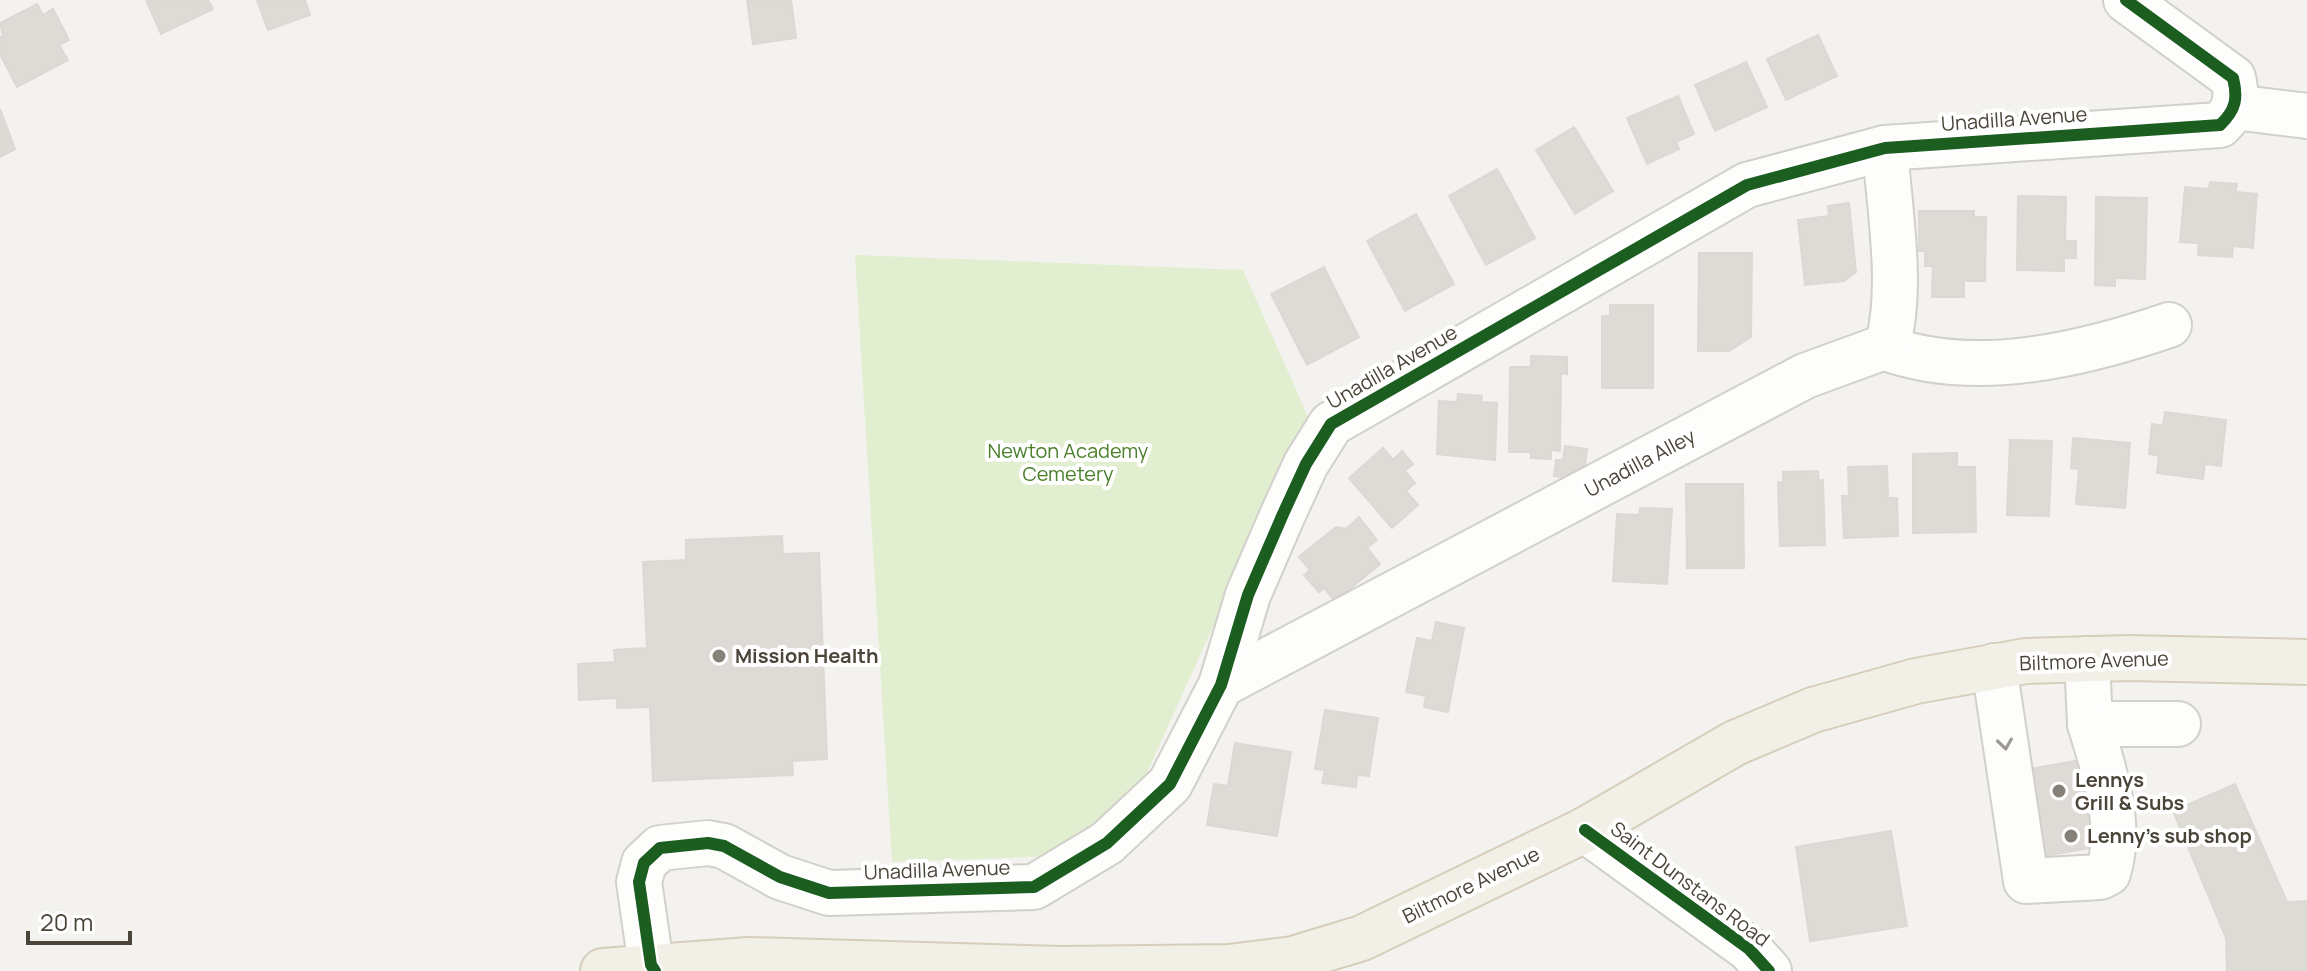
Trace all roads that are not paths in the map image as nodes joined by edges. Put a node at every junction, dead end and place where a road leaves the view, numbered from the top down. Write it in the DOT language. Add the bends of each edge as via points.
graph roads {
  1 [pos="2126,0"];
  2 [pos="2234,107"];
  3 [pos="2307,116"];
  4 [pos="1885,148"];
  5 [pos="2169,325"];
  6 [pos="1883,347"];
  7 [pos="2087,659"];
  8 [pos="2307,662"];
  9 [pos="1994,666"];
  10 [pos="1221,685"];
  11 [pos="2090,724"];
  12 [pos="2178,724"];
  13 [pos="1585,830"];
  14 [pos="653,968"];
  15 [pos="603,971"];
  16 [pos="1769,971"];
  1 -- 2 [label="street" via="2233,78"];
  2 -- 3 [label="street"];
  2 -- 4 [label="street, Unadilla Avenue" via="2220,125"];
  4 -- 6 [label="street" via="1893,328"];
  4 -- 10 [label="street, Unadilla Avenue" via="1747,185 1331,424 1306,464 1248,595"];
  5 -- 6 [label="street" via="2105,347 1996,362 1934,361"];
  6 -- 10 [label="street, Unadilla Alley" via="1805,376"];
  7 -- 8 [label="main road, Biltmore Avenue"];
  7 -- 9 [label="main road, Biltmore Avenue"];
  7 -- 11 [label="street"];
  9 -- 11 [label="street, one-way" via="2026,881 2108,873 2113,851 2106,775"];
  9 -- 13 [label="main road, Biltmore Avenue" via="1813,710 1735,743"];
  10 -- 14 [label="street, Unadilla Avenue" via="1170,784 1107,843 1034,887 829,893 780,877 724,846 660,848 644,863 639,882"];
  11 -- 12 [label="street"];
  13 -- 14 [label="main road, Biltmore Avenue" via="1362,938 1293,959 1229,967 1094,969 749,960"];
  13 -- 16 [label="street, Saint Dunstans Road" via="1749,949"];
  14 -- 15 [label="main road, Biltmore Avenue"];
}
